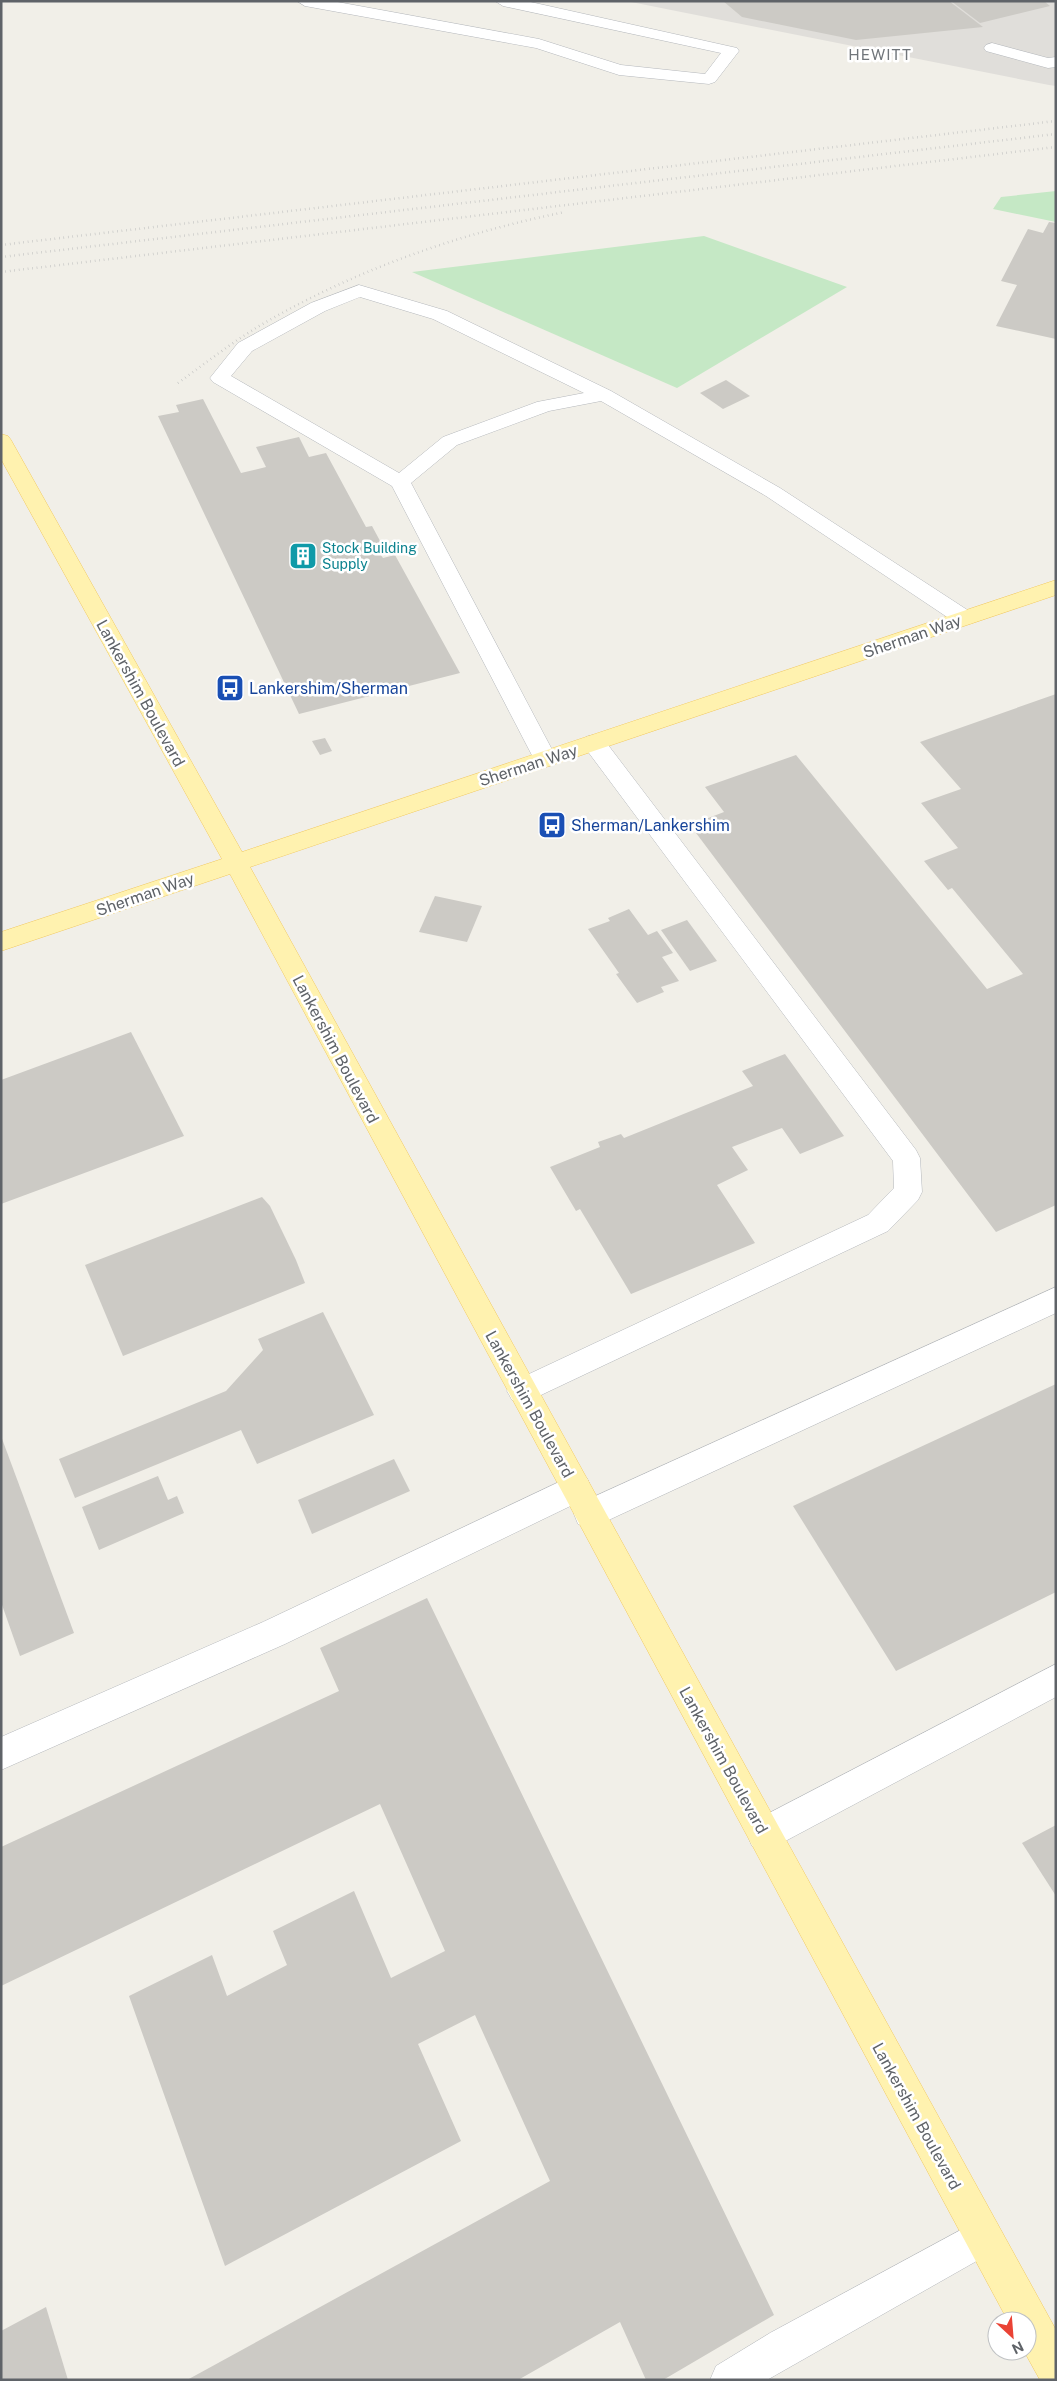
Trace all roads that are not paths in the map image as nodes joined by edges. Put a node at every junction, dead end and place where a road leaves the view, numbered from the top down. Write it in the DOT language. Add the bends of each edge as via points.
graph roads {
  1 [pos="305,1"];
  2 [pos="503,1"];
  3 [pos="992,48"];
  4 [pos="1056,62"];
  5 [pos="604,395"];
  6 [pos="1,440"];
  7 [pos="400,482"];
  8 [pos="1056,587"];
  9 [pos="964,618"];
  10 [pos="594,743"];
  11 [pos="545,759"];
  12 [pos="236,863"];
  13 [pos="1,942"];
  14 [pos="1056,1299"];
  15 [pos="522,1391"];
  16 [pos="583,1501"];
  17 [pos="1056,1680"];
  18 [pos="1,1754"];
  19 [pos="764,1834"];
  20 [pos="983,2237"];
  21 [pos="1056,2370"];
  22 [pos="730,2380"];
  1 -- 2 [label="lane" via="539,44 619,70 709,79 730,51"];
  3 -- 4 [label="lane" via="1048,63"];
  5 -- 7 [label="lane" via="544,406 450,441"];
  5 -- 7 [label="lane" via="440,315 359,291 318,307 245,347 220,378"];
  5 -- 9 [label="lane" via="772,492"];
  6 -- 12 [label="main road, Lankershim Boulevard"];
  7 -- 11 [label="lane"];
  8 -- 9 [label="main road, Sherman Way"];
  9 -- 10 [label="main road, Sherman Way"];
  10 -- 11 [label="main road, Sherman Way"];
  10 -- 15 [label="lane" via="906,1158 908,1192 878,1223"];
  11 -- 12 [label="main road, Sherman Way"];
  12 -- 13 [label="main road, Sherman Way"];
  12 -- 15 [label="main road, Lankershim Boulevard"];
  14 -- 16 [label="lane"];
  15 -- 16 [label="main road, Lankershim Boulevard"];
  16 -- 18 [label="lane"];
  16 -- 19 [label="main road, Lankershim Boulevard"];
  17 -- 19 [label="lane"];
  19 -- 20 [label="main road, Lankershim Boulevard"];
  20 -- 21 [label="main road, Lankershim Boulevard"];
  20 -- 22 [label="lane"];
}
